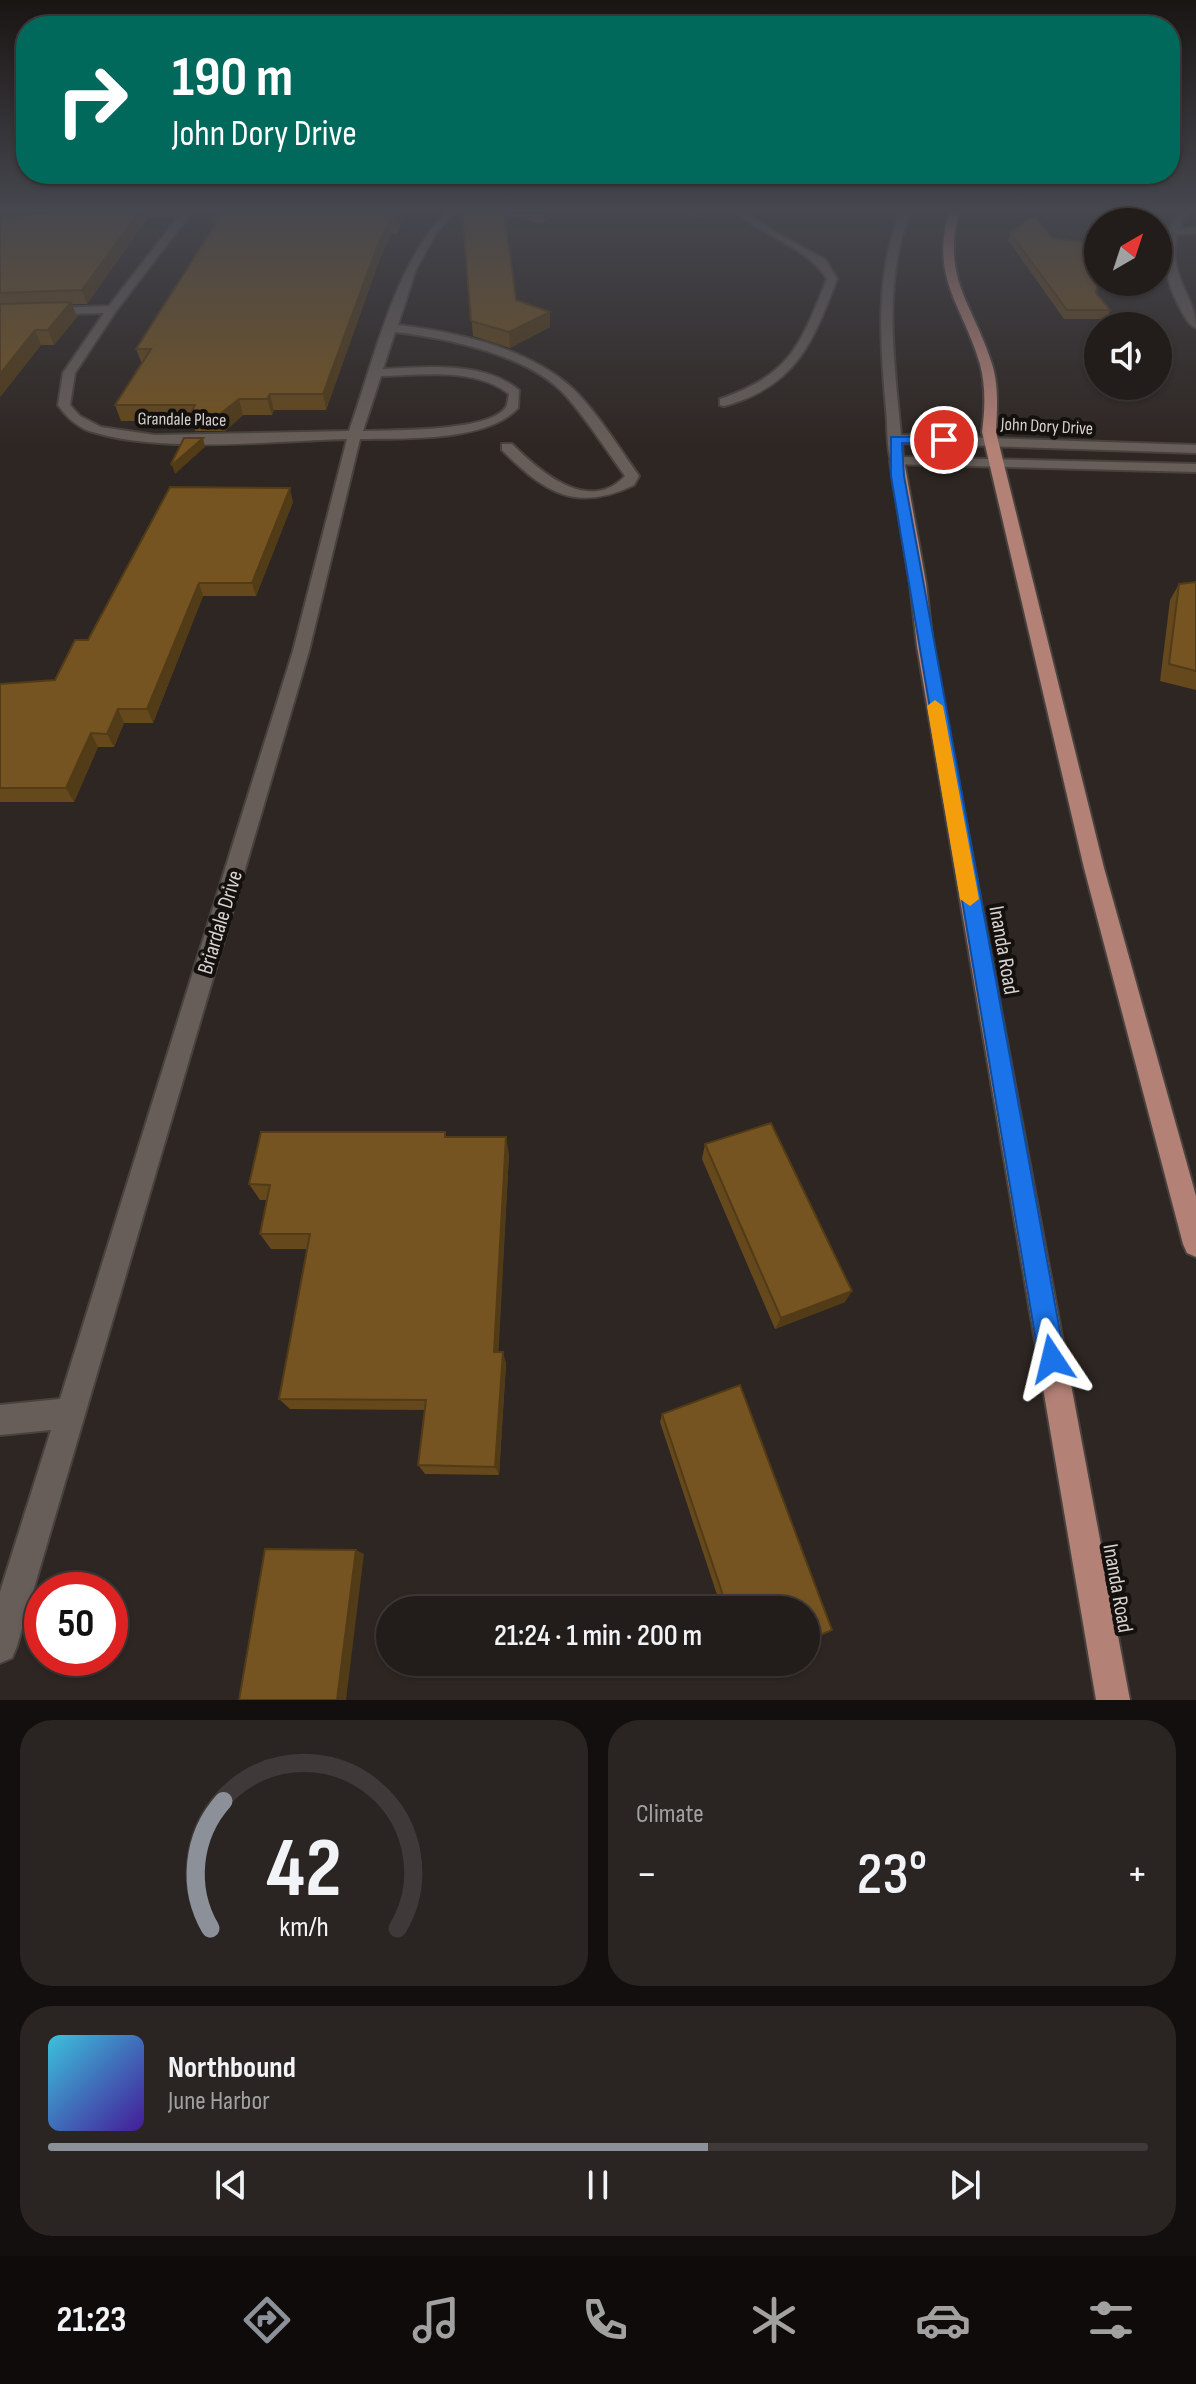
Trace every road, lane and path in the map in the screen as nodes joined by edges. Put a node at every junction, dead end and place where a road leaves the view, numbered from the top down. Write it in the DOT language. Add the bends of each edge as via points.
graph roads {
  1 [pos="128,288"];
  2 [pos="404,288"];
  3 [pos="828,288"];
  4 [pos="889,288"];
  5 [pos="953,288"];
  6 [pos="1174,288"];
  7 [pos="112,309"];
  8 [pos="0,313"];
  9 [pos="1196,325"];
  10 [pos="391,328"];
  11 [pos="376,373"];
  12 [pos="724,402"];
  13 [pos="354,437"];
  14 [pos="992,441"];
  15 [pos="507,447"];
  16 [pos="1196,449"];
  17 [pos="896,450"];
  18 [pos="999,464"];
  19 [pos="1196,468"];
  20 [pos="1196,1244"];
  21 [pos="71,1413"];
  22 [pos="0,1420"];
  23 [pos="0,1646"];
  24 [pos="1113,1700"];
  1 -- 7 [label="street, Grandale Place"];
  2 -- 10 [label="street, Briardale Drive"];
  3 -- 12 [label="street" via="795,357 781,374"];
  4 -- 17 [label="street, Inanda Road"];
  5 -- 14 [label="main road" via="971,323 991,388"];
  6 -- 9 [label="street"];
  7 -- 8 [label="street"];
  7 -- 13 [label="street, Grandale Place" via="69,373 64,405 75,419 98,430 155,439"];
  10 -- 11 [label="street, Briardale Drive"];
  10 -- 15 [label="street" via="446,334 550,377 569,392 632,476 605,492 580,495 538,479"];
  11 -- 13 [label="street, Briardale Drive"];
  11 -- 13 [label="street, Grandale Place" via="484,376 507,383 515,393 512,408 497,420 472,427"];
  13 -- 21 [label="street, Briardale Drive" via="301,651"];
  14 -- 16 [label="street, John Dory Drive"];
  14 -- 17 [label="street, John Dory Drive"];
  14 -- 18 [label="main road"];
  17 -- 18 [label="street, John Dory Drive"];
  17 -- 24 [label="main road, Inanda Road" via="925,646"];
  18 -- 19 [label="street, John Dory Drive"];
  18 -- 20 [label="main road" via="1094,868"];
  21 -- 22 [label="street"];
  21 -- 23 [label="street, Briardale Drive"];
}
